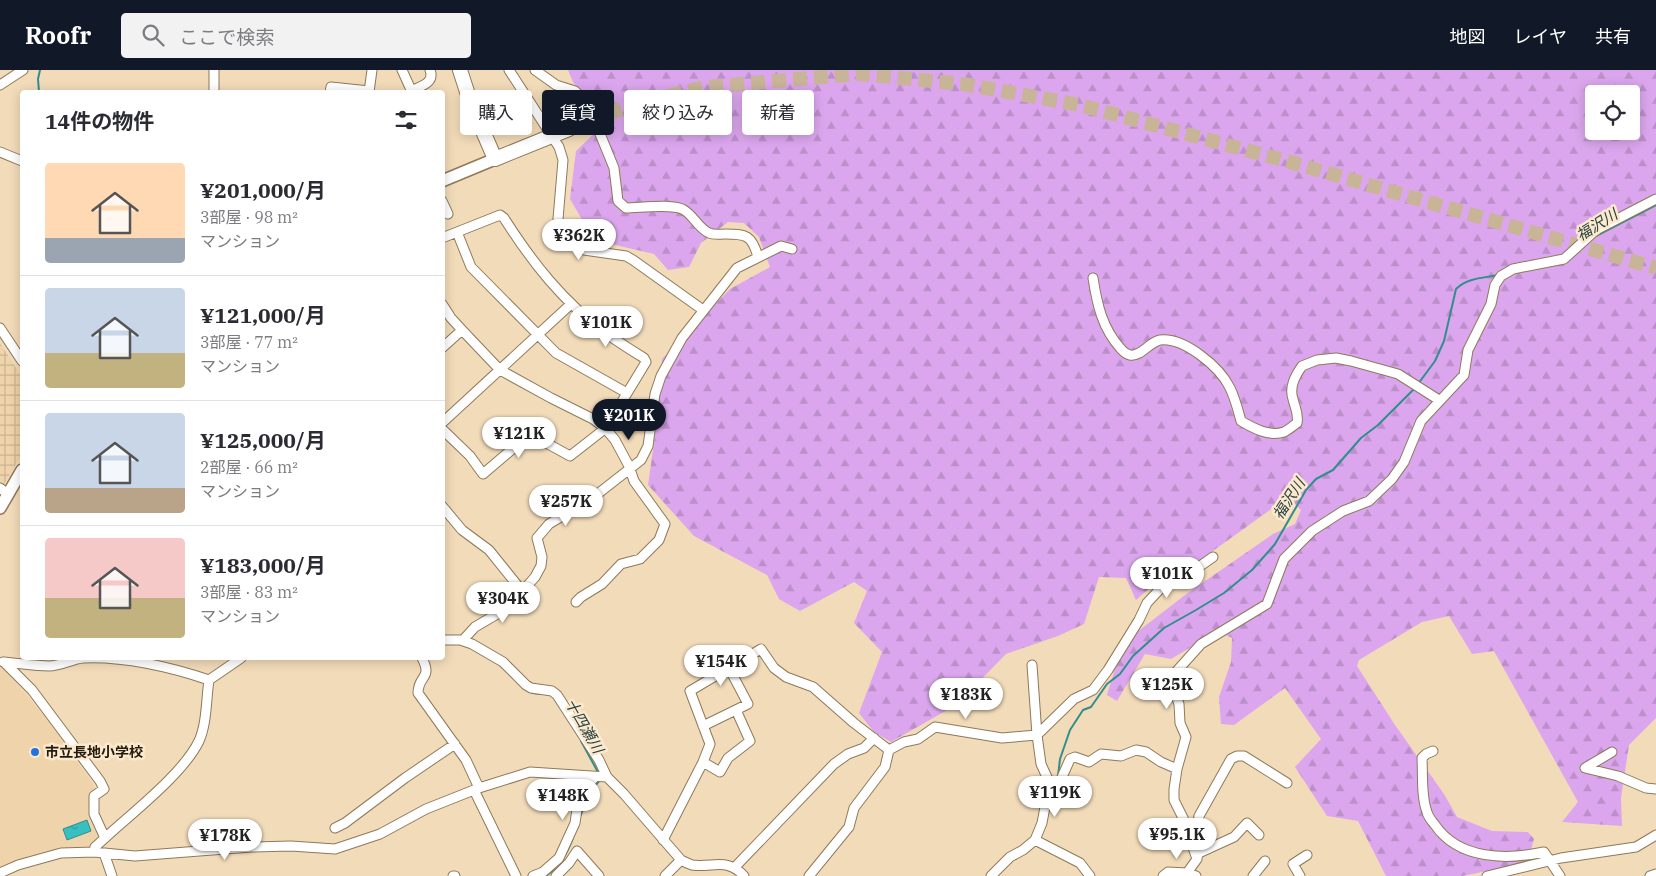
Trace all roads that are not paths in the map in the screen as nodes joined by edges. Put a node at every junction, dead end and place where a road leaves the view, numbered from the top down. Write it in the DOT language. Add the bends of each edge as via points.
graph roads {
  1 [pos="23,70"];
  2 [pos="214,70"];
  3 [pos="372,70"];
  4 [pos="402,70"];
  5 [pos="430,70"];
  6 [pos="460,70"];
  7 [pos="467,70"];
  8 [pos="509,70"];
  9 [pos="534,70"];
  10 [pos="0,85"];
  11 [pos="214,90"];
  12 [pos="330,90"];
  13 [pos="354,90"];
  14 [pos="369,90"];
  15 [pos="411,90"];
  16 [pos="416,90"];
  17 [pos="551,136"];
  18 [pos="0,152"];
  19 [pos="497,158"];
  20 [pos="20,160"];
  21 [pos="445,180"];
  22 [pos="1656,199"];
  23 [pos="445,208"];
  24 [pos="448,214"];
  25 [pos="457,232"];
  26 [pos="445,237"];
  27 [pos="792,249"];
  28 [pos="758,257"];
  29 [pos="1093,278"];
  30 [pos="571,304"];
  31 [pos="445,309"];
  32 [pos="703,310"];
  33 [pos="0,328"];
  34 [pos="462,330"];
  35 [pos="537,335"];
  36 [pos="445,345"];
  37 [pos="20,358"];
  38 [pos="500,370"];
  39 [pos="626,393"];
  40 [pos="1437,398"];
  41 [pos="445,420"];
  42 [pos="605,428"];
  43 [pos="445,432"];
  44 [pos="630,469"];
  45 [pos="20,472"];
  46 [pos="4,491"];
  47 [pos="0,508"];
  48 [pos="445,510"];
  49 [pos="1213,557"];
  50 [pos="522,591"];
  51 [pos="576,602"];
  52 [pos="445,640"];
  53 [pos="463,640"];
  54 [pos="74,660"];
  55 [pos="124,660"];
  56 [pos="238,660"];
  57 [pos="423,660"];
  58 [pos="2,662"];
  59 [pos="1032,665"];
  60 [pos="729,668"];
  61 [pos="209,680"];
  62 [pos="736,710"];
  63 [pos="703,726"];
  64 [pos="1036,735"];
  65 [pos="874,738"];
  66 [pos="455,744"];
  67 [pos="889,750"];
  68 [pos="1433,751"];
  69 [pos="1612,752"];
  70 [pos="703,762"];
  71 [pos="1178,769"];
  72 [pos="595,777"];
  73 [pos="607,777"];
  74 [pos="1287,783"];
  75 [pos="1051,786"];
  76 [pos="476,789"];
  77 [pos="1656,789"];
  78 [pos="335,828"];
  79 [pos="1656,834"];
  80 [pos="1259,835"];
  81 [pos="105,838"];
  82 [pos="663,840"];
  83 [pos="1035,840"];
  84 [pos="99,853"];
  85 [pos="1307,855"];
  86 [pos="1198,856"];
  87 [pos="681,860"];
  88 [pos="1265,861"];
  89 [pos="1551,861"];
  90 [pos="735,868"];
  91 [pos="0,873"];
  92 [pos="551,874"];
  93 [pos="1507,874"];
  94 [pos="1656,874"];
  95 [pos="1192,875"];
  96 [pos="112,876"];
  97 [pos="516,876"];
  98 [pos="533,876"];
  99 [pos="599,876"];
  100 [pos="665,876"];
  101 [pos="744,876"];
  102 [pos="808,876"];
  103 [pos="992,876"];
  104 [pos="1090,876"];
  105 [pos="1162,876"];
  106 [pos="1253,876"];
  107 [pos="1300,876"];
  108 [pos="1487,876"];
  109 [pos="1560,876"];
  110 [pos="1650,876"];
  1 -- 10 [label="street"];
  2 -- 11 [label="street"];
  3 -- 14 [label="street"];
  4 -- 15 [label="street"];
  5 -- 16 [label="street" via="431,79"];
  6 -- 19 [label="highway" via="470,101"];
  7 -- 19 [label="highway" via="476,105"];
  8 -- 17 [label="street"];
  9 -- 28 [label="street" via="556,85 576,91 587,102 614,168 618,202 626,208 674,207 684,210 702,229 712,234 750,238"];
  12 -- 13 [label="street" via="331,87"];
  17 -- 19 [label="highway"];
  17 -- 32 [label="street" via="564,160 558,219 562,230 584,250 626,256"];
  18 -- 20 [label="street"];
  19 -- 21 [label="main road"];
  22 -- 40 [label="street" via="1596,230 1564,259 1513,269 1501,276 1468,350 1464,375"];
  23 -- 24 [label="street"];
  25 -- 26 [label="street"];
  25 -- 30 [label="street" via="500,215 542,273"];
  25 -- 35 [label="street" via="471,267"];
  27 -- 28 [label="street" via="782,246"];
  28 -- 32 [label="street" via="738,268"];
  29 -- 40 [label="street" via="1103,323 1125,354 1136,355 1158,340 1187,346 1225,380 1242,420 1263,432 1284,432 1297,423 1292,386 1302,366 1317,360 1336,358 1398,374"];
  30 -- 35 [label="street"];
  30 -- 39 [label="street" via="606,334 644,358 646,362"];
  31 -- 34 [label="street"];
  32 -- 44 [label="street" via="682,338 661,376 655,394 648,446 641,460"];
  33 -- 37 [label="street"];
  34 -- 36 [label="street"];
  34 -- 38 [label="street"];
  35 -- 38 [label="street"];
  35 -- 39 [label="street" via="556,354"];
  38 -- 41 [label="street"];
  38 -- 42 [label="street"];
  39 -- 42 [label="street"];
  40 -- 71 [label="street" via="1421,421 1404,462 1392,479 1369,501 1343,511 1312,531 1284,559 1267,604 1201,644 1175,673 1174,691 1186,736"];
  42 -- 43 [label="street" via="570,456 530,434 484,474"];
  42 -- 44 [label="street"];
  44 -- 50 [label="street" via="595,496 549,524 537,538 541,566"];
  44 -- 51 [label="street" via="634,481 664,524 661,536 640,559 621,564 602,584"];
  45 -- 46 [label="main road"];
  46 -- 47 [label="main road"];
  48 -- 50 [label="street" via="462,530 489,550"];
  49 -- 64 [label="street" via="1160,589 1147,603 1093,690 1074,699"];
  50 -- 53 [label="street" via="509,607 475,627"];
  52 -- 53 [label="street"];
  53 -- 73 [label="street" via="503,662 531,688 552,691 557,695"];
  54 -- 58 [label="street" via="51,666"];
  55 -- 61 [label="street"];
  56 -- 61 [label="street"];
  57 -- 66 [label="street" via="427,674 418,686 418,693"];
  58 -- 81 [label="street" via="32,690 100,781 104,790 94,796 94,814"];
  59 -- 64 [label="street"];
  60 -- 62 [label="street" via="748,704"];
  60 -- 63 [label="street" via="690,691"];
  60 -- 65 [label="street" via="761,649 774,668 786,677 813,687"];
  61 -- 81 [label="street" via="199,741 188,758 164,785"];
  62 -- 63 [label="street"];
  62 -- 70 [label="street" via="750,741 728,758 720,772"];
  63 -- 70 [label="street" via="710,744"];
  64 -- 67 [label="street" via="1002,738 935,727 918,739"];
  64 -- 75 [label="street" via="1040,764"];
  65 -- 67 [label="street"];
  65 -- 90 [label="street" via="864,748 834,764"];
  66 -- 76 [label="street" via="466,760"];
  66 -- 78 [label="street"];
  67 -- 102 [label="street" via="886,767 854,808 849,827"];
  68 -- 89 [label="street" via="1422,758 1423,784 1427,813 1439,831 1456,846 1492,856 1520,857 1544,852"];
  69 -- 77 [label="street" via="1585,768"];
  70 -- 82 [label="street"];
  71 -- 75 [label="street" via="1136,750 1121,756 1101,754 1089,762 1075,757 1070,760 1059,784"];
  71 -- 86 [label="street" via="1174,800"];
  72 -- 73 [label="street"];
  72 -- 76 [label="street" via="530,772"];
  72 -- 92 [label="street" via="579,795 575,823"];
  73 -- 82 [label="street"];
  74 -- 86 [label="street" via="1244,756 1231,759 1199,816 1196,826"];
  75 -- 83 [label="street"];
  76 -- 84 [label="street" via="426,809 380,834 335,849 291,846 135,856"];
  76 -- 97 [label="street"];
  79 -- 89 [label="street" via="1636,847"];
  80 -- 86 [label="street" via="1247,823 1234,837"];
  81 -- 84 [label="street" via="95,847"];
  82 -- 87 [label="street"];
  83 -- 103 [label="street" via="1010,857"];
  83 -- 104 [label="street" via="1080,863"];
  84 -- 91 [label="street" via="62,853"];
  84 -- 96 [label="street"];
  85 -- 107 [label="street" via="1293,864"];
  86 -- 95 [label="street"];
  87 -- 90 [label="street"];
  87 -- 100 [label="street"];
  88 -- 106 [label="street"];
  89 -- 93 [label="street"];
  89 -- 109 [label="street"];
  90 -- 101 [label="street"];
  92 -- 98 [label="street"];
  92 -- 99 [label="street" via="569,863 576,851"];
  93 -- 108 [label="street"];
  94 -- 110 [label="street"];
  95 -- 105 [label="street" via="1168,872"];
}
